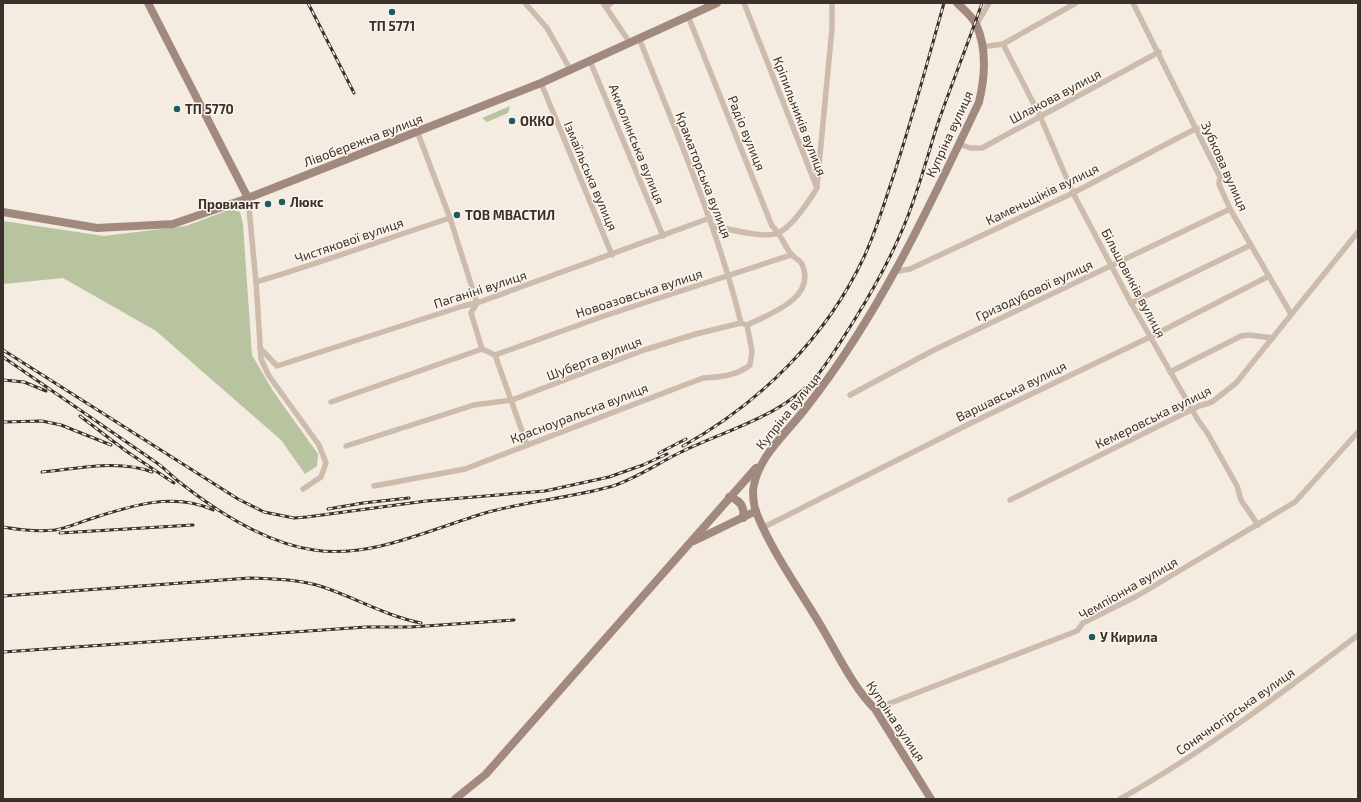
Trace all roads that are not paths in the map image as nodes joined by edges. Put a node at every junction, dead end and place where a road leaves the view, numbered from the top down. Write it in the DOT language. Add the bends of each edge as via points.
graph roads {
  1 [pos="148,3"];
  2 [pos="525,3"];
  3 [pos="611,3"];
  4 [pos="717,3"];
  5 [pos="744,3"];
  6 [pos="832,3"];
  7 [pos="957,3"];
  8 [pos="990,3"];
  9 [pos="1076,3"];
  10 [pos="1133,3"];
  11 [pos="604,5"];
  12 [pos="688,16"];
  13 [pos="976,25"];
  14 [pos="639,38"];
  15 [pos="630,42"];
  16 [pos="1003,44"];
  17 [pos="982,47"];
  18 [pos="1159,52"];
  19 [pos="590,60"];
  20 [pos="570,70"];
  21 [pos="541,83"];
  22 [pos="1040,116"];
  23 [pos="1197,128"];
  24 [pos="418,131"];
  25 [pos="959,144"];
  26 [pos="817,188"];
  27 [pos="1073,193"];
  28 [pos="248,198"];
  29 [pos="1230,209"];
  30 [pos="3,212"];
  31 [pos="450,218"];
  32 [pos="710,218"];
  33 [pos="713,226"];
  34 [pos="1358,232"];
  35 [pos="779,233"];
  36 [pos="663,236"];
  37 [pos="1251,245"];
  38 [pos="612,255"];
  39 [pos="791,255"];
  40 [pos="1111,266"];
  41 [pos="894,272"];
  42 [pos="729,275"];
  43 [pos="1270,276"];
  44 [pos="256,282"];
  45 [pos="477,303"];
  46 [pos="1131,303"];
  47 [pos="1291,314"];
  48 [pos="741,323"];
  49 [pos="747,325"];
  50 [pos="1150,337"];
  51 [pos="1273,338"];
  52 [pos="260,348"];
  53 [pos="482,348"];
  54 [pos="495,354"];
  55 [pos="1170,372"];
  56 [pos="850,395"];
  57 [pos="512,400"];
  58 [pos="331,402"];
  59 [pos="1192,410"];
  60 [pos="1358,432"];
  61 [pos="527,445"];
  62 [pos="346,446"];
  63 [pos="766,457"];
  64 [pos="374,486"];
  65 [pos="303,489"];
  66 [pos="730,497"];
  67 [pos="1010,500"];
  68 [pos="756,511"];
  69 [pos="743,518"];
  70 [pos="1258,525"];
  71 [pos="764,527"];
  72 [pos="690,542"];
  73 [pos="1358,635"];
  74 [pos="875,709"];
  75 [pos="455,799"];
  76 [pos="931,799"];
  77 [pos="1120,799"];
  1 -- 28 [label="main road"];
  2 -- 20 [label="street" via="546,28"];
  3 -- 11 [label="street"];
  4 -- 12 [label="main road, Лівобережна вулиця"];
  5 -- 26 [label="street, Кріпильників вулиця"];
  6 -- 26 [label="street" via="832,28"];
  7 -- 13 [label="main road"];
  8 -- 13 [label="street"];
  9 -- 16 [label="street"];
  10 -- 18 [label="street, Зубкова вулиця"];
  11 -- 15 [label="street"];
  12 -- 14 [label="main road, Лівобережна вулиця"];
  12 -- 35 [label="street, Радіо вулиця" via="772,226"];
  13 -- 17 [label="main road, Купріна вулиця"];
  14 -- 15 [label="main road, Лівобережна вулиця"];
  14 -- 32 [label="street, Краматорська вулиця"];
  15 -- 19 [label="main road, Лівобережна вулиця"];
  16 -- 17 [label="street"];
  16 -- 22 [label="street, Більшовиків вулиця"];
  17 -- 25 [label="main road, Купріна вулиця" via="984,72 981,94"];
  18 -- 22 [label="street, Шлакова вулиця"];
  18 -- 23 [label="street, Зубкова вулиця"];
  19 -- 20 [label="main road, Лівобережна вулиця"];
  19 -- 36 [label="street, Акмолинська вулиця"];
  20 -- 21 [label="main road, Лівобережна вулиця"];
  21 -- 24 [label="main road, Лівобережна вулиця"];
  21 -- 38 [label="street, Ізмаїльська вулиця"];
  22 -- 25 [label="street, Шлакова вулиця" via="982,148 970,148"];
  22 -- 27 [label="street, Більшовиків вулиця"];
  23 -- 27 [label="street, Каменьщіків вулиця"];
  23 -- 29 [label="street, Зубкова вулиця" via="1220,177 1219,184"];
  24 -- 28 [label="main road, Лівобережна вулиця"];
  24 -- 31 [label="street"];
  25 -- 41 [label="main road, Купріна вулиця"];
  26 -- 35 [label="street, Кріпильників вулиця" via="802,212"];
  27 -- 40 [label="street, Більшовиків вулиця"];
  27 -- 41 [label="street, Каменьщіків вулиця" via="910,270"];
  28 -- 30 [label="main road, Лівобережна вулиця" via="173,224 97,228"];
  28 -- 44 [label="street"];
  29 -- 37 [label="street, Зубкова вулиця"];
  29 -- 40 [label="street, Гризодубової вулиця"];
  31 -- 44 [label="street, Чистякової вулиця" via="312,266"];
  31 -- 45 [label="street"];
  32 -- 33 [label="street, Краматорська вулиця"];
  32 -- 36 [label="street, Паганіні вулиця"];
  33 -- 35 [label="street" via="762,234"];
  33 -- 42 [label="street, Краматорська вулиця"];
  34 -- 47 [label="street, Кемеровська вулиця"];
  35 -- 39 [label="street, Радіо вулиця"];
  36 -- 38 [label="street, Паганіні вулиця"];
  37 -- 43 [label="street, Зубкова вулиця"];
  37 -- 46 [label="street"];
  38 -- 45 [label="street, Паганіні вулиця"];
  39 -- 42 [label="street, Новоазовська вулиця"];
  39 -- 49 [label="street" via="802,264 805,278 802,290 779,309"];
  40 -- 46 [label="street, Більшовиків вулиця"];
  40 -- 56 [label="street, Гризодубової вулиця" via="934,350"];
  41 -- 63 [label="main road, Купріна вулиця" via="832,375"];
  42 -- 48 [label="street, Краматорська вулиця"];
  42 -- 54 [label="street, Новоазовська вулиця"];
  43 -- 47 [label="street, Зубкова вулиця"];
  43 -- 50 [label="street, Варшавська вулиця"];
  44 -- 52 [label="street"];
  45 -- 52 [label="street, Паганіні вулиця" via="277,366"];
  45 -- 53 [label="street" via="471,313"];
  46 -- 50 [label="street, Більшовиків вулиця"];
  47 -- 51 [label="street, Кемеровська вулиця"];
  48 -- 49 [label="street"];
  48 -- 57 [label="street, Шуберта вулиця" via="644,350"];
  49 -- 61 [label="street, Красноуральска вулиця" via="752,351 750,366 743,371 724,377 704,378"];
  50 -- 55 [label="street, Більшовиків вулиця"];
  50 -- 71 [label="street, Варшавська вулиця"];
  51 -- 55 [label="street" via="1241,336"];
  51 -- 59 [label="street, Кемеровська вулиця" via="1236,383 1212,402"];
  52 -- 65 [label="street" via="261,359 269,376 319,445 326,463 320,477"];
  53 -- 54 [label="street"];
  53 -- 58 [label="street"];
  54 -- 57 [label="street"];
  55 -- 59 [label="street, Більшовиків вулиця"];
  57 -- 61 [label="street"];
  57 -- 62 [label="street, Шуберта вулиця" via="474,405"];
  59 -- 67 [label="street, Кемеровська вулиця"];
  59 -- 70 [label="street, Більшовиків вулиця" via="1237,486 1241,500"];
  60 -- 70 [label="street, Чемпіонна вулиця" via="1295,502"];
  61 -- 64 [label="street, Красноуральска вулиця" via="465,469"];
  63 -- 66 [label="main road"];
  63 -- 68 [label="main road, Купріна вулиця" via="755,476 753,493"];
  66 -- 69 [label="main road" via="737,499 741,504"];
  66 -- 72 [label="main road"];
  68 -- 69 [label="main road"];
  68 -- 71 [label="main road, Купріна вулиця"];
  69 -- 72 [label="main road"];
  70 -- 74 [label="street, Чемпіонна вулиця" via="1137,596 1083,623 1077,631"];
  71 -- 74 [label="main road, Купріна вулиця" via="842,662"];
  72 -- 75 [label="main road" via="486,774"];
  73 -- 77 [label="street, Сонячногірська вулиця" via="1203,748"];
  74 -- 76 [label="main road, Купріна вулиця"];
}
